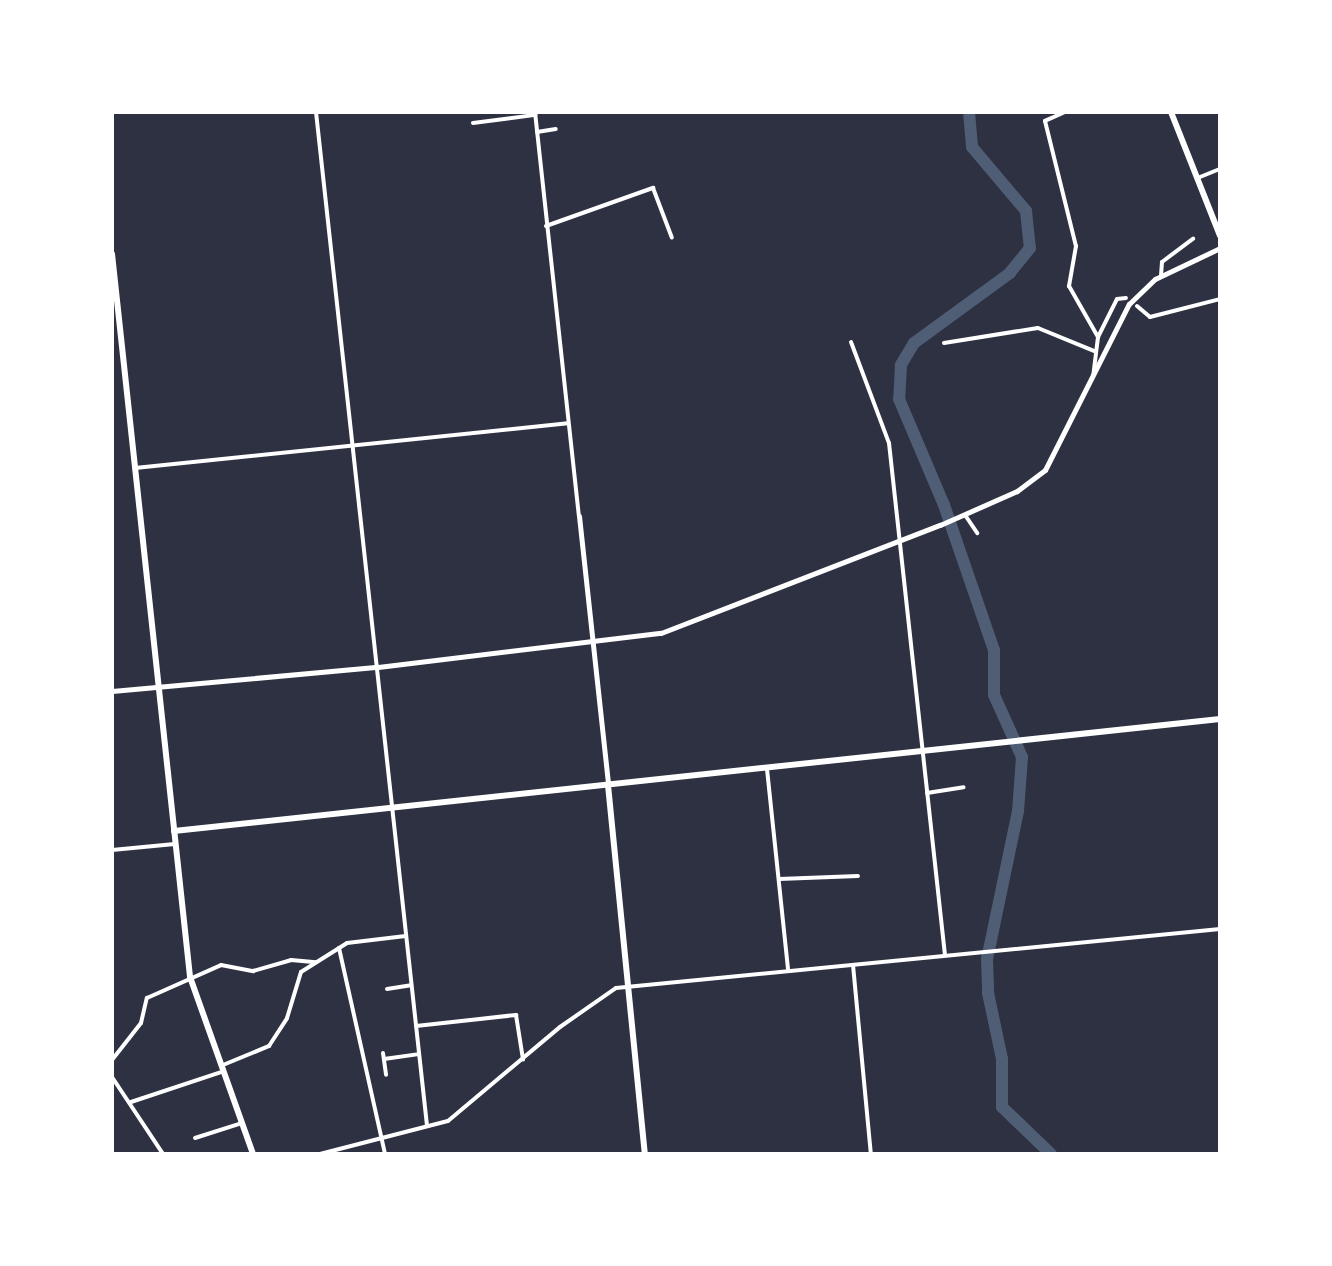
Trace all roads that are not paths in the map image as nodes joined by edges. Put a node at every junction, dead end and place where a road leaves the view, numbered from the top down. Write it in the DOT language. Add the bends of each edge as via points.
graph roads {
  1 [pos="316,112"];
  2 [pos="1065,112"];
  3 [pos="1171,112"];
  4 [pos="535,114"];
  5 [pos="473,123"];
  6 [pos="556,129"];
  7 [pos="537,132"];
  8 [pos="1220,169"];
  9 [pos="1200,177"];
  10 [pos="546,226"];
  11 [pos="1220,236"];
  12 [pos="672,238"];
  13 [pos="1193,239"];
  14 [pos="1220,248"];
  15 [pos="112,254"];
  16 [pos="1161,276"];
  17 [pos="1126,298"];
  18 [pos="1220,299"];
  19 [pos="1137,306"];
  20 [pos="1098,337"];
  21 [pos="851,342"];
  22 [pos="944,343"];
  23 [pos="1094,351"];
  24 [pos="1095,377"];
  25 [pos="568,423"];
  26 [pos="352,445"];
  27 [pos="135,468"];
  28 [pos="962,514"];
  29 [pos="579,516"];
  30 [pos="977,533"];
  31 [pos="898,538"];
  32 [pos="591,638"];
  33 [pos="378,667"];
  34 [pos="160,687"];
  35 [pos="112,691"];
  36 [pos="1216,720"];
  37 [pos="1220,726"];
  38 [pos="922,752"];
  39 [pos="767,769"];
  40 [pos="608,785"];
  41 [pos="964,787"];
  42 [pos="927,793"];
  43 [pos="392,808"];
  44 [pos="174,831"];
  45 [pos="175,844"];
  46 [pos="112,850"];
  47 [pos="858,876"];
  48 [pos="779,879"];
  49 [pos="1220,929"];
  50 [pos="406,936"];
  51 [pos="339,948"];
  52 [pos="945,955"];
  53 [pos="316,962"];
  54 [pos="852,964"];
  55 [pos="788,969"];
  56 [pos="190,977"];
  57 [pos="411,985"];
  58 [pos="629,985"];
  59 [pos="387,989"];
  60 [pos="416,1026"];
  61 [pos="419,1054"];
  62 [pos="523,1059"];
  63 [pos="112,1060"];
  64 [pos="224,1068"];
  65 [pos="386,1075"];
  66 [pos="112,1077"];
  67 [pos="131,1102"];
  68 [pos="242,1123"];
  69 [pos="427,1126"];
  70 [pos="195,1138"];
  71 [pos="383,1139"];
  72 [pos="163,1154"];
  73 [pos="253,1154"];
  74 [pos="320,1154"];
  75 [pos="385,1154"];
  76 [pos="645,1154"];
  77 [pos="871,1154"];
  1 -- 26 [label="street"];
  2 -- 20 [label="street" via="1045,121 1076,246 1069,286"];
  3 -- 9 [label="main road"];
  4 -- 5 [label="street"];
  4 -- 7 [label="street"];
  6 -- 7 [label="street"];
  7 -- 10 [label="street"];
  8 -- 9 [label="street"];
  9 -- 11 [label="main road"];
  10 -- 12 [label="street" via="653,188"];
  10 -- 25 [label="street"];
  13 -- 16 [label="street" via="1162,262"];
  14 -- 16 [label="street"];
  15 -- 27 [label="main road"];
  16 -- 24 [label="street" via="1123,314"];
  17 -- 20 [label="street" via="1117,299"];
  18 -- 19 [label="street" via="1150,317"];
  20 -- 23 [label="street"];
  21 -- 31 [label="street" via="889,443"];
  22 -- 23 [label="street" via="1038,328"];
  23 -- 24 [label="street" via="1090,372"];
  24 -- 28 [label="street" via="1045,470 1017,491"];
  25 -- 26 [label="street"];
  25 -- 29 [label="street"];
  26 -- 27 [label="street"];
  26 -- 33 [label="street"];
  27 -- 34 [label="main road"];
  28 -- 30 [label="street"];
  28 -- 31 [label="street"];
  29 -- 32 [label="street"];
  31 -- 32 [label="street" via="685,626"];
  31 -- 38 [label="street"];
  32 -- 33 [label="street"];
  32 -- 40 [label="street"];
  33 -- 34 [label="street"];
  33 -- 43 [label="street"];
  34 -- 35 [label="street"];
  34 -- 44 [label="main road"];
  36 -- 37 [label="street"];
  36 -- 38 [label="main road"];
  38 -- 39 [label="main road"];
  38 -- 42 [label="street"];
  39 -- 40 [label="main road"];
  39 -- 48 [label="street"];
  40 -- 43 [label="main road"];
  40 -- 58 [label="main road"];
  41 -- 42 [label="street"];
  42 -- 52 [label="street"];
  43 -- 44 [label="main road"];
  43 -- 50 [label="street"];
  44 -- 45 [label="main road"];
  45 -- 46 [label="street"];
  45 -- 56 [label="main road"];
  47 -- 48 [label="street"];
  48 -- 55 [label="street"];
  49 -- 52 [label="street"];
  50 -- 51 [label="street" via="353,941"];
  50 -- 57 [label="street"];
  51 -- 53 [label="street"];
  51 -- 71 [label="street"];
  52 -- 54 [label="street"];
  53 -- 56 [label="street" via="291,960 253,971 221,965"];
  53 -- 64 [label="street" via="296,980 287,1018 269,1046"];
  54 -- 55 [label="street"];
  54 -- 77 [label="street"];
  55 -- 58 [label="street"];
  56 -- 63 [label="street" via="147,998 141,1023"];
  56 -- 64 [label="main road"];
  57 -- 59 [label="street"];
  57 -- 60 [label="street"];
  58 -- 62 [label="street" via="607,991"];
  58 -- 76 [label="main road"];
  60 -- 61 [label="street"];
  60 -- 62 [label="street" via="516,1015"];
  61 -- 65 [label="street" via="383,1056"];
  61 -- 69 [label="street"];
  62 -- 69 [label="street" via="448,1121"];
  64 -- 67 [label="street"];
  64 -- 68 [label="main road"];
  66 -- 67 [label="street"];
  67 -- 72 [label="street"];
  68 -- 70 [label="street"];
  68 -- 73 [label="main road"];
  69 -- 71 [label="street"];
  71 -- 74 [label="street"];
  71 -- 75 [label="street"];
}
